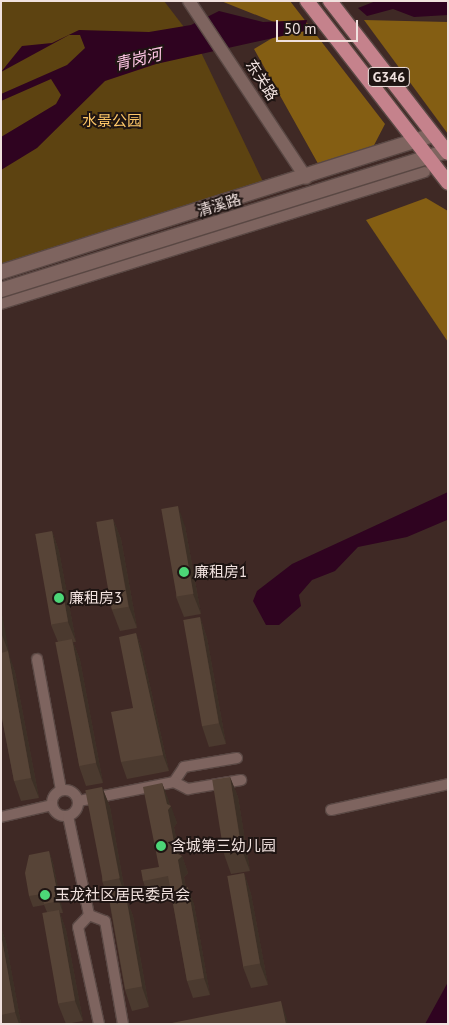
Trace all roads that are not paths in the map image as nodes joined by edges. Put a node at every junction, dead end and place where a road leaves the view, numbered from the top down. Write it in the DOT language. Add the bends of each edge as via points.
graph roads {
  1 [pos="189,1"];
  2 [pos="307,1"];
  3 [pos="330,1"];
  4 [pos="434,135"];
  5 [pos="417,141"];
  6 [pos="447,152"];
  7 [pos="429,157"];
  8 [pos="425,172"];
  9 [pos="306,178"];
  10 [pos="448,183"];
  11 [pos="1,272"];
  12 [pos="1,290"];
  13 [pos="1,304"];
  14 [pos="37,659"];
  15 [pos="237,758"];
  16 [pos="241,780"];
  17 [pos="174,782"];
  18 [pos="448,784"];
  19 [pos="61,790"];
  20 [pos="79,801"];
  21 [pos="52,805"];
  22 [pos="330,810"];
  23 [pos="68,816"];
  24 [pos="1,817"];
  25 [pos="90,915"];
  26 [pos="99,1024"];
  27 [pos="123,1024"];
  1 -- 9 [label="street, 东关路"];
  2 -- 5 [label="highway, G346"];
  3 -- 4 [label="highway, G346"];
  4 -- 5 [label="main road, 清溪路"];
  4 -- 6 [label="highway, G346"];
  5 -- 7 [label="highway, G346"];
  5 -- 9 [label="main road, 清溪路"];
  6 -- 7 [label="main road, 清溪路"];
  7 -- 10 [label="highway, G346"];
  7 -- 12 [label="main road, 清溪路"];
  8 -- 13 [label="street"];
  9 -- 11 [label="main road, 清溪路"];
  14 -- 19 [label="street"];
  15 -- 17 [label="street" via="184,767"];
  16 -- 17 [label="street" via="188,789"];
  17 -- 20 [label="street"];
  18 -- 22 [label="street"];
  19 -- 20 [label="street" via="74,792"];
  19 -- 21 [label="street"];
  20 -- 23 [label="street" via="75,812"];
  21 -- 23 [label="street" via="56,813"];
  21 -- 24 [label="street"];
  23 -- 25 [label="street"];
  25 -- 26 [label="street" via="78,927"];
  25 -- 27 [label="street" via="104,921"];
}
